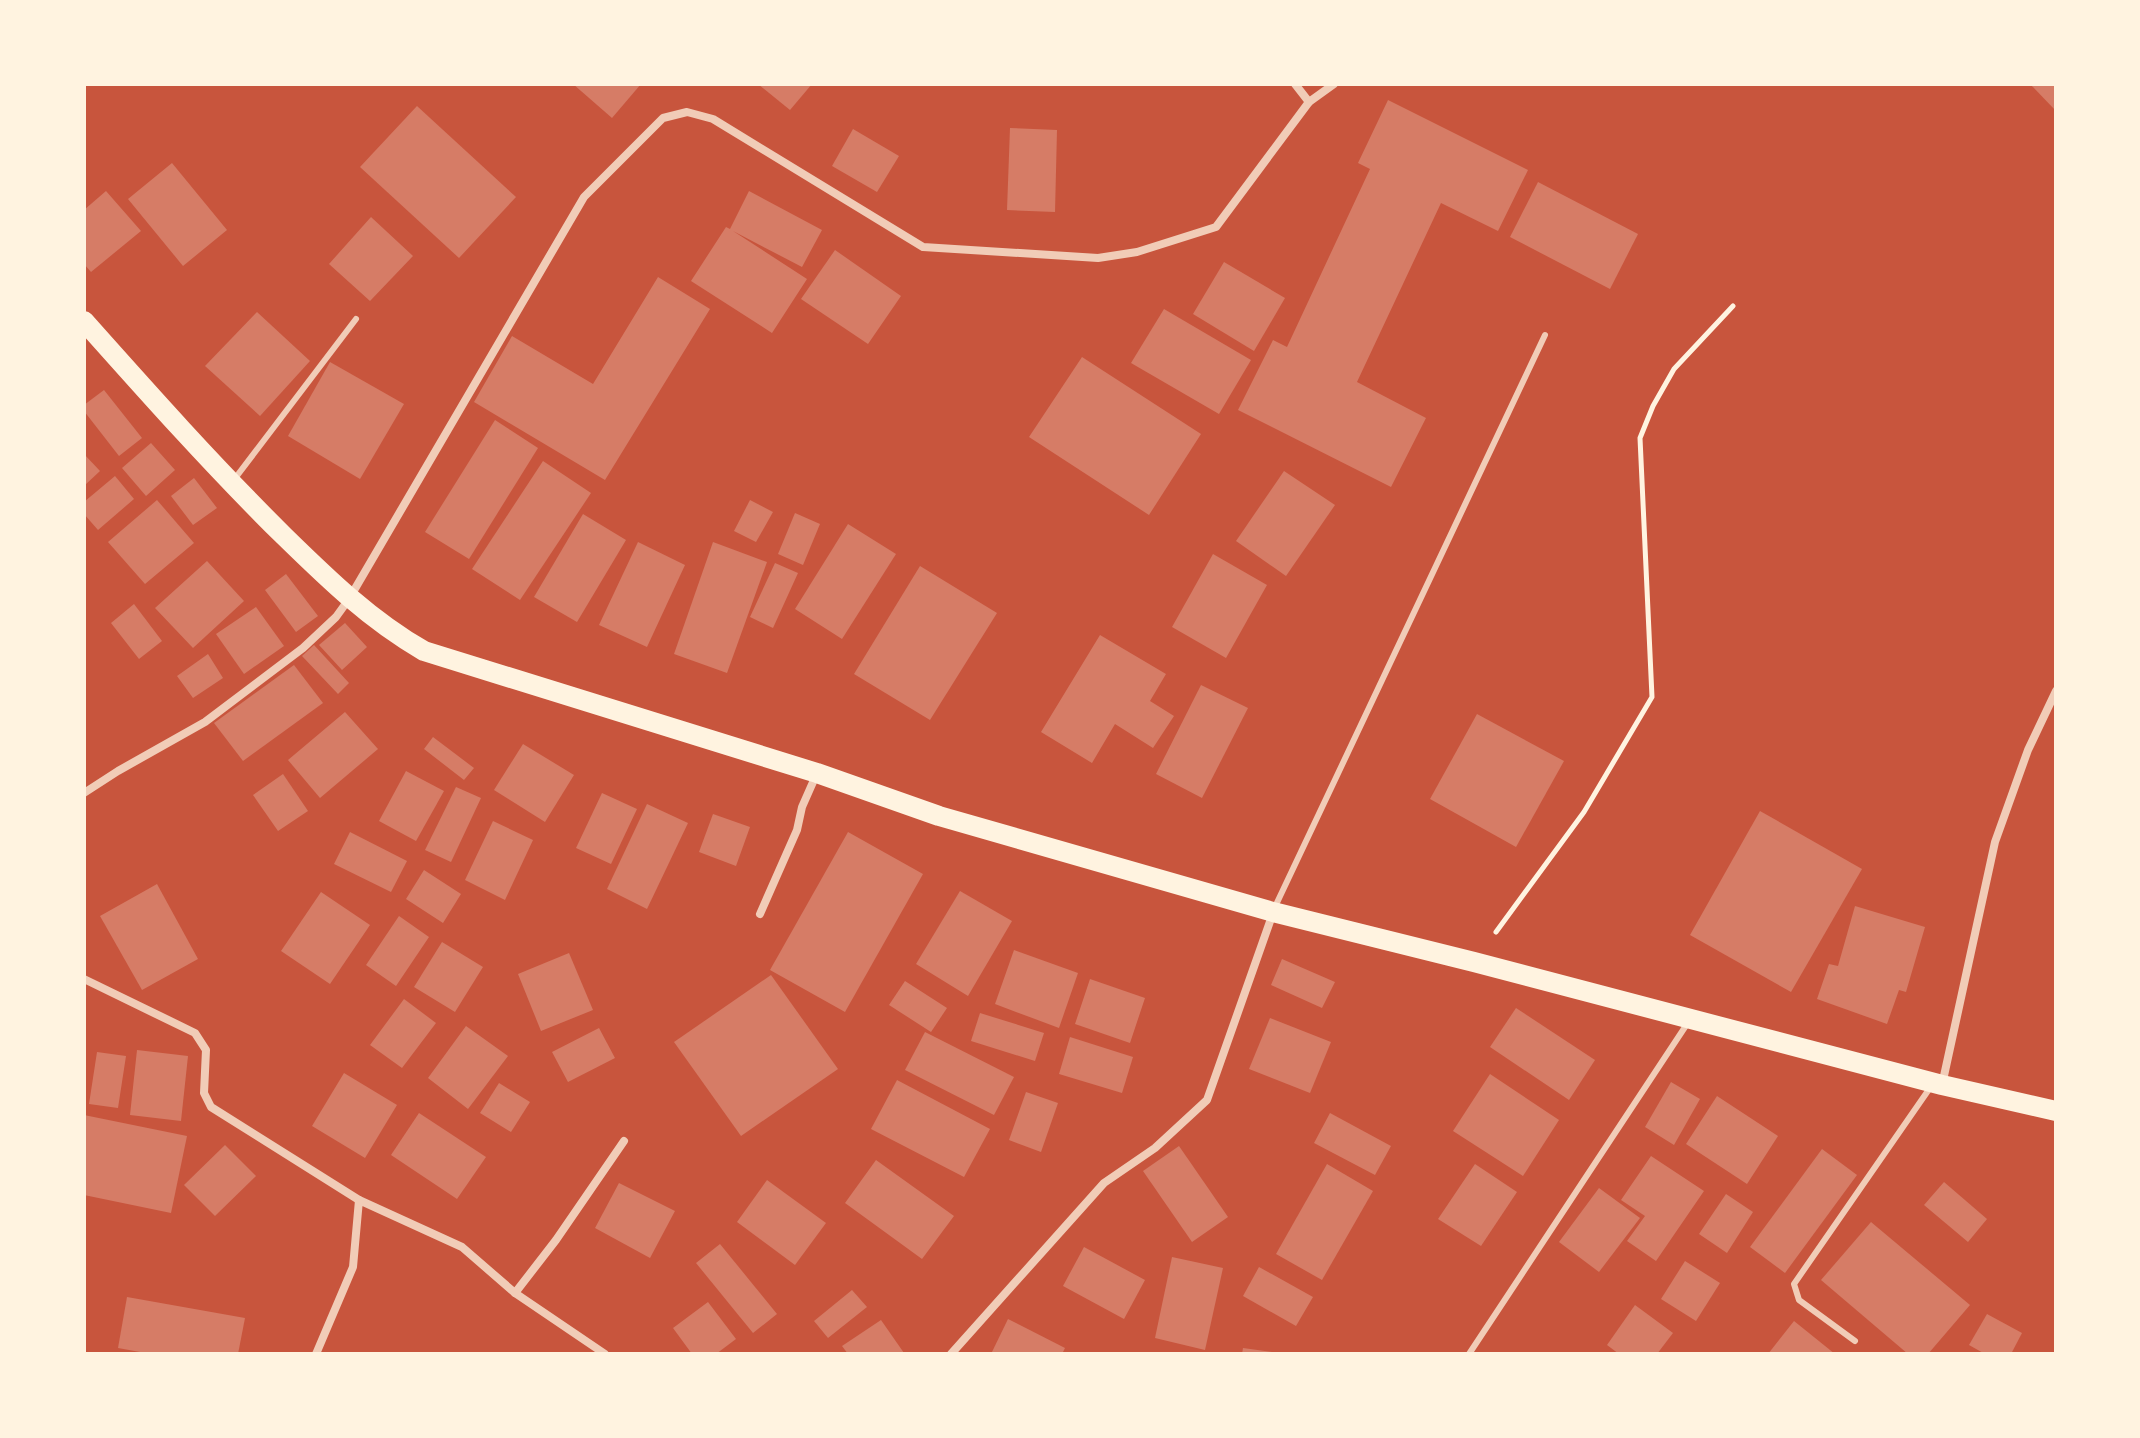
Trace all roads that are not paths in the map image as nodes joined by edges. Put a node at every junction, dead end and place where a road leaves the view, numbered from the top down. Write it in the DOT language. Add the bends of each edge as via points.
graph roads {
  1 [pos="1295,84"];
  2 [pos="1334,84"];
  3 [pos="1309,102"];
  4 [pos="356,319"];
  5 [pos="84,321"];
  6 [pos="1545,335"];
  7 [pos="231,484"];
  8 [pos="349,599"];
  9 [pos="2056,691"];
  10 [pos="817,773"];
  11 [pos="84,793"];
  12 [pos="1273,912"];
  13 [pos="760,914"];
  14 [pos="84,979"];
  15 [pos="1689,1021"];
  16 [pos="1938,1084"];
  17 [pos="2056,1111"];
  18 [pos="624,1141"];
  19 [pos="359,1200"];
  20 [pos="515,1293"];
  21 [pos="1855,1341"];
  22 [pos="316,1354"];
  23 [pos="605,1354"];
  24 [pos="951,1354"];
  25 [pos="1469,1354"];
  1 -- 3 [label="street"];
  2 -- 3 [label="street"];
  3 -- 8 [label="street" via="1216,227 1137,252 1098,258 923,247 713,119 687,112 663,118 584,197"];
  4 -- 7 [label="lane"];
  5 -- 7 [label="main road"];
  6 -- 12 [label="lane"];
  7 -- 8 [label="main road"];
  8 -- 10 [label="main road" via="424,651"];
  8 -- 11 [label="street" via="303,648 205,722"];
  9 -- 16 [label="street" via="1995,842"];
  10 -- 12 [label="main road" via="939,816"];
  10 -- 13 [label="street"];
  12 -- 15 [label="main road"];
  12 -- 24 [label="street" via="1207,1100 1155,1148 1104,1183"];
  14 -- 19 [label="street" via="195,1033 206,1050 204,1093 211,1107"];
  15 -- 16 [label="main road"];
  15 -- 25 [label="lane"];
  16 -- 17 [label="main road"];
  16 -- 21 [label="lane" via="1794,1284 1799,1300"];
  18 -- 20 [label="street"];
  19 -- 20 [label="street" via="462,1247"];
  19 -- 22 [label="street" via="353,1267"];
  20 -- 23 [label="street"];
}
